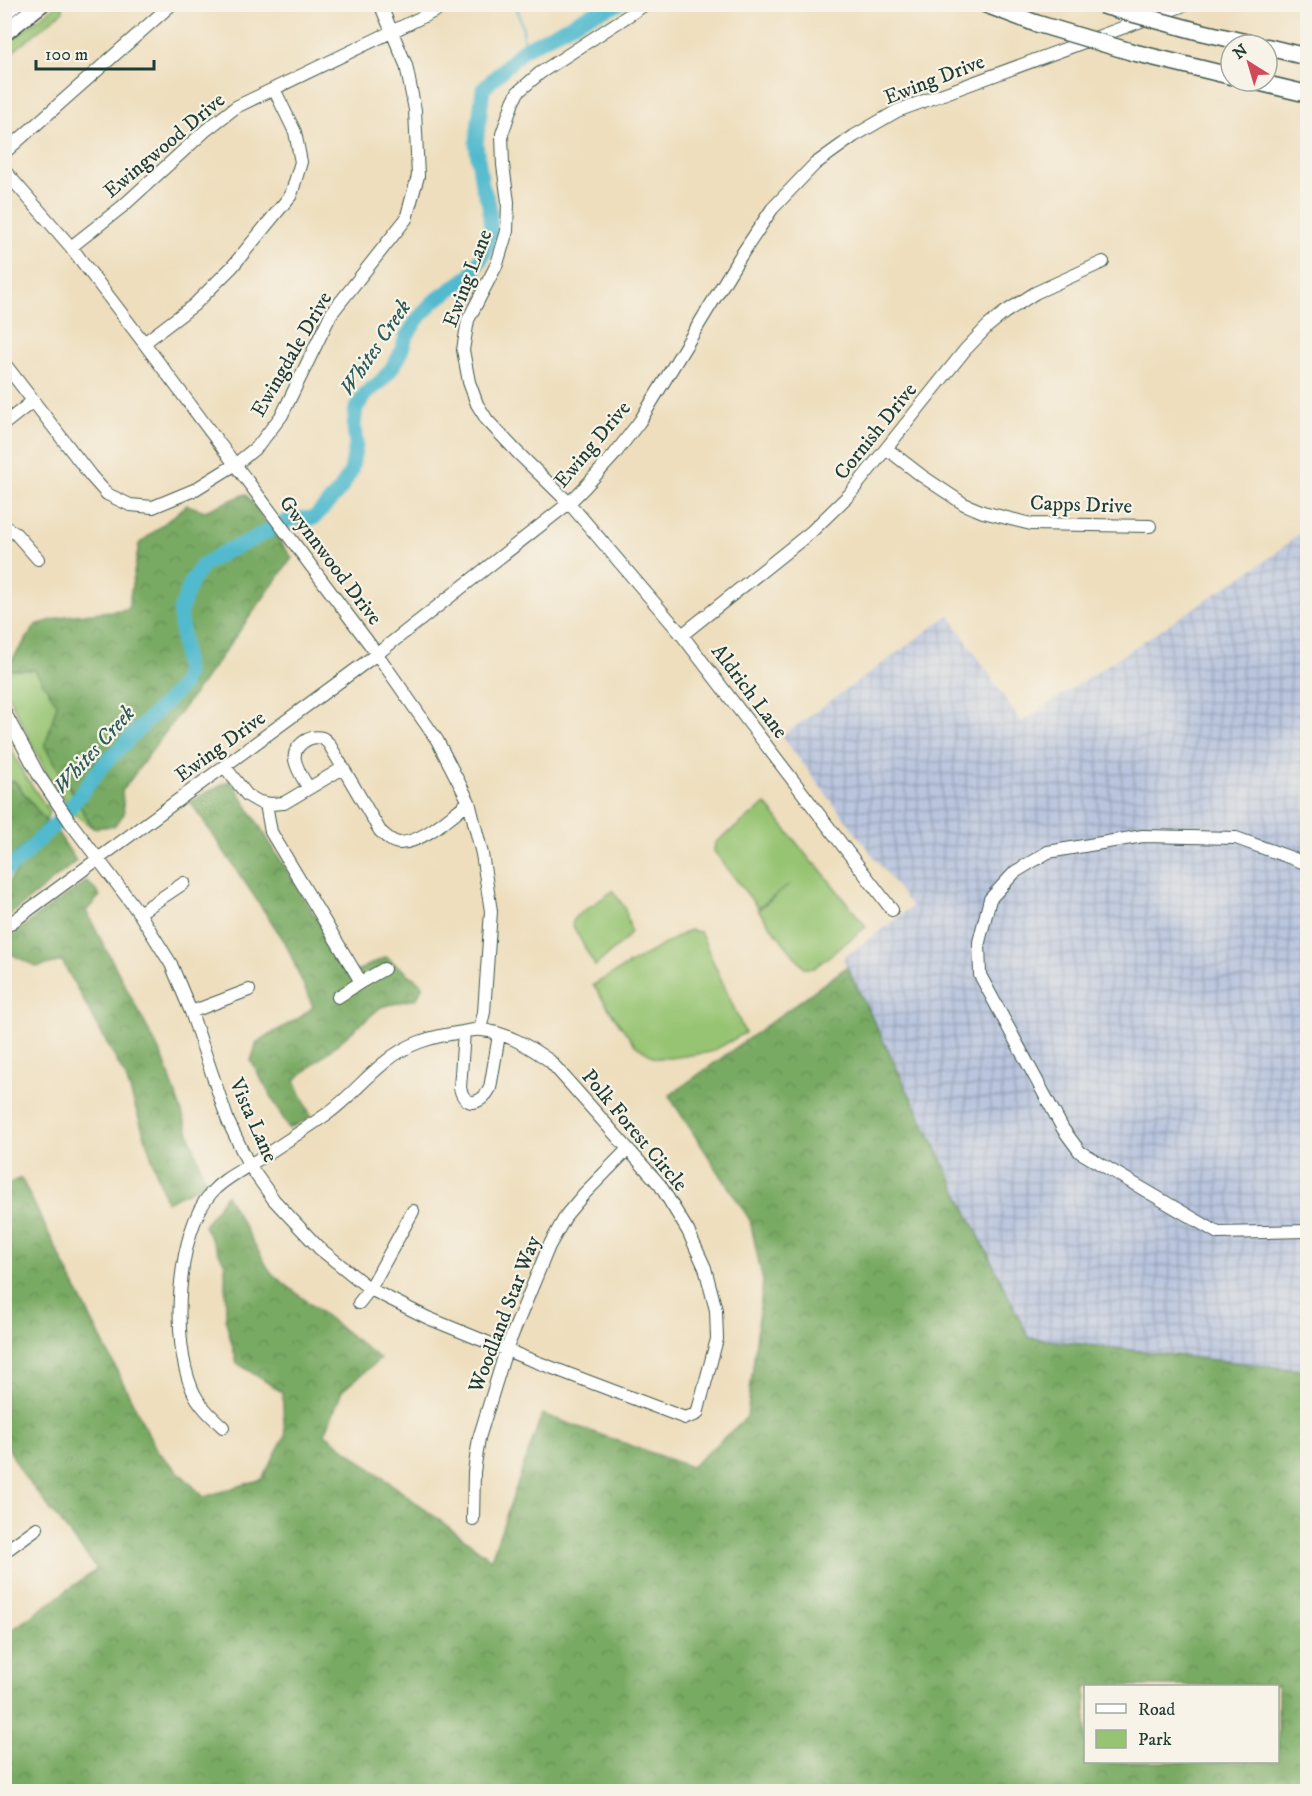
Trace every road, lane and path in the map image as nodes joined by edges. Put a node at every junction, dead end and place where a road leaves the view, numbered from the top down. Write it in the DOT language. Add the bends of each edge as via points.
graph roads {
  1 [pos="14,4"];
  2 [pos="41,4"];
  3 [pos="172,4"];
  4 [pos="380,4"];
  5 [pos="450,4"];
  6 [pos="646,4"];
  7 [pos="985,4"];
  8 [pos="1187,4"];
  9 [pos="1100,5"];
  10 [pos="4,12"];
  11 [pos="393,32"];
  12 [pos="4,33"];
  13 [pos="1219,36"];
  14 [pos="1279,50"];
  15 [pos="1308,57"];
  16 [pos="1219,73"];
  17 [pos="1279,87"];
  18 [pos="274,89"];
  19 [pos="1308,94"];
  20 [pos="4,153"];
  21 [pos="4,170"];
  22 [pos="71,247"];
  23 [pos="1103,262"];
  24 [pos="144,343"];
  25 [pos="4,363"];
  26 [pos="33,401"];
  27 [pos="4,424"];
  28 [pos="887,449"];
  29 [pos="236,464"];
  30 [pos="569,503"];
  31 [pos="4,526"];
  32 [pos="1150,526"];
  33 [pos="38,560"];
  34 [pos="682,635"];
  35 [pos="376,654"];
  36 [pos="4,711"];
  37 [pos="225,766"];
  38 [pos="343,768"];
  39 [pos="308,787"];
  40 [pos="469,802"];
  41 [pos="266,804"];
  42 [pos="98,858"];
  43 [pos="1308,864"];
  44 [pos="183,883"];
  45 [pos="892,910"];
  46 [pos="139,913"];
  47 [pos="4,928"];
  48 [pos="384,969"];
  49 [pos="361,982"];
  50 [pos="249,990"];
  51 [pos="338,997"];
  52 [pos="191,1012"];
  53 [pos="480,1030"];
  54 [pos="464,1032"];
  55 [pos="499,1035"];
  56 [pos="628,1149"];
  57 [pos="249,1165"];
  58 [pos="413,1211"];
  59 [pos="1308,1232"];
  60 [pos="370,1289"];
  61 [pos="359,1303"];
  62 [pos="506,1350"];
  63 [pos="685,1418"];
  64 [pos="223,1427"];
  65 [pos="473,1519"];
  66 [pos="37,1528"];
  67 [pos="4,1552"];
  1 -- 10 [label="highway"];
  2 -- 12 [label="highway"];
  3 -- 20 [label="street"];
  4 -- 11 [label="street, Ewingdale Drive"];
  5 -- 11 [label="street, Ewingwood Drive"];
  6 -- 30 [label="street, Ewing Lane" via="540,73 518,92 502,134 507,231 497,264 468,320 463,350 469,382 487,420"];
  7 -- 16 [label="highway, bridge" via="1132,52"];
  8 -- 30 [label="street, Ewing Drive" via="897,111 815,164 772,209 640,422"];
  9 -- 13 [label="highway, bridge"];
  11 -- 18 [label="street, Ewingwood Drive"];
  11 -- 29 [label="street, Ewingdale Drive" via="406,65 415,110 418,176 406,219 331,314 282,415 258,446"];
  14 -- 15 [label="highway"];
  17 -- 19 [label="highway"];
  18 -- 22 [label="street, Ewingwood Drive" via="236,108 205,131 123,206"];
  18 -- 24 [label="street" via="296,132 301,162 291,195 232,267 194,304"];
  21 -- 22 [label="street, Gwynnwood Drive"];
  22 -- 24 [label="street, Gwynnwood Drive"];
  23 -- 28 [label="street, Cornish Drive" via="1035,293 988,326"];
  24 -- 29 [label="street, Gwynnwood Drive"];
  25 -- 26 [label="street, Ewingdale Drive"];
  26 -- 27 [label="street"];
  26 -- 29 [label="street, Ewingdale Drive" via="107,494 130,505 153,507 194,490"];
  28 -- 32 [label="street, Capps Drive" via="964,504 983,512 1031,524"];
  28 -- 34 [label="street, Cornish Drive" via="849,495 811,532"];
  29 -- 35 [label="street, Gwynnwood Drive"];
  30 -- 34 [label="street, Aldrich Lane"];
  30 -- 35 [label="street, Ewing Drive"];
  31 -- 33 [label="street"];
  34 -- 45 [label="street, Aldrich Lane"];
  35 -- 37 [label="street, Ewing Drive"];
  35 -- 40 [label="street, Gwynnwood Drive" via="437,740"];
  36 -- 42 [label="street, Vista Lane" via="38,774"];
  37 -- 41 [label="street" via="247,795"];
  37 -- 42 [label="street, Ewing Drive"];
  38 -- 39 [label="street"];
  38 -- 39 [label="street" via="323,738 303,742 297,748 295,760"];
  38 -- 40 [label="street" via="380,831 392,841 401,843 423,837"];
  39 -- 41 [label="street" via="284,803"];
  40 -- 53 [label="street, Gwynnwood Drive" via="491,911"];
  41 -- 49 [label="street" via="272,832"];
  42 -- 46 [label="street, Vista Lane"];
  42 -- 47 [label="street, Ewing Drive"];
  43 -- 59 [label="street" via="1236,838 1143,836 1048,852 1015,872 990,899 979,942 980,975 1063,1129 1080,1152 1218,1233"];
  44 -- 46 [label="street"];
  46 -- 52 [label="street, Vista Lane" via="171,964"];
  48 -- 49 [label="street"];
  49 -- 51 [label="street"];
  50 -- 52 [label="street"];
  52 -- 57 [label="street, Vista Lane" via="228,1121"];
  53 -- 54 [label="street, Polk Forest Circle"];
  53 -- 55 [label="street, Polk Forest Circle"];
  54 -- 55 [label="street" via="460,1088 461,1095 472,1102 486,1096 490,1088"];
  54 -- 57 [label="street, Polk Forest Circle" via="410,1045 384,1062 340,1105"];
  55 -- 56 [label="street, Polk Forest Circle" via="531,1047 550,1062"];
  56 -- 62 [label="street, Woodland Star Way" via="583,1195 563,1222 549,1246"];
  56 -- 63 [label="street, Polk Forest Circle" via="660,1185 688,1231 705,1268 716,1310 717,1339 697,1414"];
  57 -- 60 [label="street, Vista Lane" via="274,1200 320,1248"];
  57 -- 64 [label="street, Polk Forest Circle" via="224,1181 204,1201 188,1237 182,1270 180,1325 186,1369 201,1404"];
  58 -- 60 [label="street"];
  60 -- 61 [label="street"];
  60 -- 62 [label="street, Vista Lane"];
  62 -- 63 [label="street, Vista Lane"];
  62 -- 65 [label="street, Woodland Star Way" via="479,1438"];
  66 -- 67 [label="street"];
}
